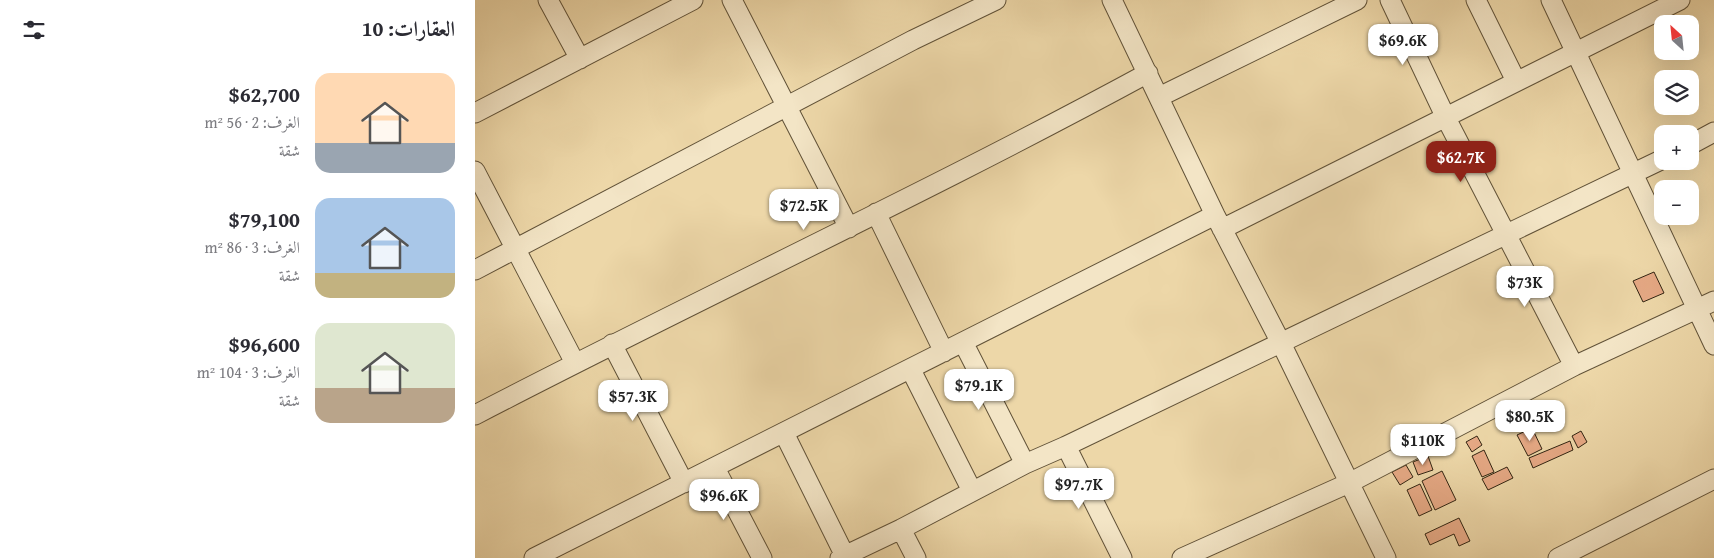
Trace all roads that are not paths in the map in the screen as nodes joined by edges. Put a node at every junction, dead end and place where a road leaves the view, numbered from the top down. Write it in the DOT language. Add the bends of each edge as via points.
graph roads {
  1 [pos="548,0"];
  2 [pos="693,0"];
  3 [pos="732,0"];
  4 [pos="996,0"];
  5 [pos="1112,0"];
  6 [pos="1357,0"];
  7 [pos="1390,0"];
  8 [pos="1476,0"];
  9 [pos="1551,0"];
  10 [pos="1680,0"];
  11 [pos="1575,53"];
  12 [pos="580,59"];
  13 [pos="1148,73"];
  14 [pos="1516,81"];
  15 [pos="1159,97"];
  16 [pos="788,108"];
  17 [pos="475,113"];
  18 [pos="1446,118"];
  19 [pos="1714,132"];
  20 [pos="1699,140"];
  21 [pos="1654,164"];
  22 [pos="475,171"];
  23 [pos="1634,174"];
  24 [pos="876,213"];
  25 [pos="1219,222"];
  26 [pos="849,228"];
  27 [pos="1506,234"];
  28 [pos="515,250"];
  29 [pos="475,270"];
  30 [pos="1714,301"];
  31 [pos="1697,309"];
  32 [pos="963,342"];
  33 [pos="1281,343"];
  34 [pos="612,344"];
  35 [pos="1714,345"];
  36 [pos="944,352"];
  37 [pos="575,363"];
  38 [pos="1574,366"];
  39 [pos="911,370"];
  40 [pos="475,415"];
  41 [pos="784,433"];
  42 [pos="1066,446"];
  43 [pos="1025,464"];
  44 [pos="715,468"];
  45 [pos="1714,479"];
  46 [pos="1349,483"];
  47 [pos="684,484"];
  48 [pos="972,491"];
  49 [pos="901,529"];
  50 [pos="842,557"];
  51 [pos="534,558"];
  52 [pos="762,558"];
  53 [pos="916,558"];
  54 [pos="1122,558"];
  55 [pos="1182,558"];
  56 [pos="1386,558"];
  57 [pos="1558,558"];
  1 -- 12 [label="street"];
  2 -- 12 [label="street"];
  3 -- 16 [label="street"];
  4 -- 16 [label="street" via="913,40"];
  5 -- 13 [label="street"];
  6 -- 15 [label="street"];
  7 -- 18 [label="street"];
  8 -- 14 [label="street"];
  9 -- 11 [label="street"];
  10 -- 11 [label="street"];
  11 -- 14 [label="street"];
  11 -- 23 [label="street"];
  12 -- 17 [label="street"];
  13 -- 15 [label="street"];
  13 -- 24 [label="street"];
  14 -- 18 [label="street"];
  15 -- 25 [label="street"];
  16 -- 26 [label="street"];
  16 -- 28 [label="street"];
  18 -- 25 [label="street"];
  18 -- 27 [label="street"];
  19 -- 20 [label="street"];
  21 -- 23 [label="street"];
  22 -- 28 [label="street"];
  23 -- 27 [label="street"];
  23 -- 31 [label="street"];
  24 -- 26 [label="street"];
  24 -- 36 [label="street"];
  25 -- 32 [label="street"];
  25 -- 33 [label="street"];
  26 -- 34 [label="street"];
  27 -- 33 [label="street"];
  27 -- 38 [label="street"];
  28 -- 29 [label="street"];
  28 -- 37 [label="street"];
  30 -- 31 [label="street"];
  31 -- 35 [label="street"];
  31 -- 38 [label="street"];
  32 -- 36 [label="street"];
  32 -- 43 [label="street"];
  33 -- 42 [label="street"];
  33 -- 46 [label="street"];
  34 -- 37 [label="street"];
  34 -- 47 [label="street"];
  36 -- 39 [label="street"];
  37 -- 40 [label="street"];
  38 -- 46 [label="street"];
  39 -- 41 [label="street"];
  39 -- 48 [label="street"];
  41 -- 44 [label="street"];
  41 -- 50 [label="street"];
  42 -- 43 [label="street"];
  42 -- 54 [label="street"];
  43 -- 48 [label="street"];
  44 -- 47 [label="street"];
  44 -- 52 [label="street"];
  45 -- 57 [label="street"];
  46 -- 55 [label="street"];
  46 -- 56 [label="street"];
  47 -- 51 [label="street"];
  48 -- 49 [label="street"];
  49 -- 50 [label="street"];
  49 -- 53 [label="street"];
}
